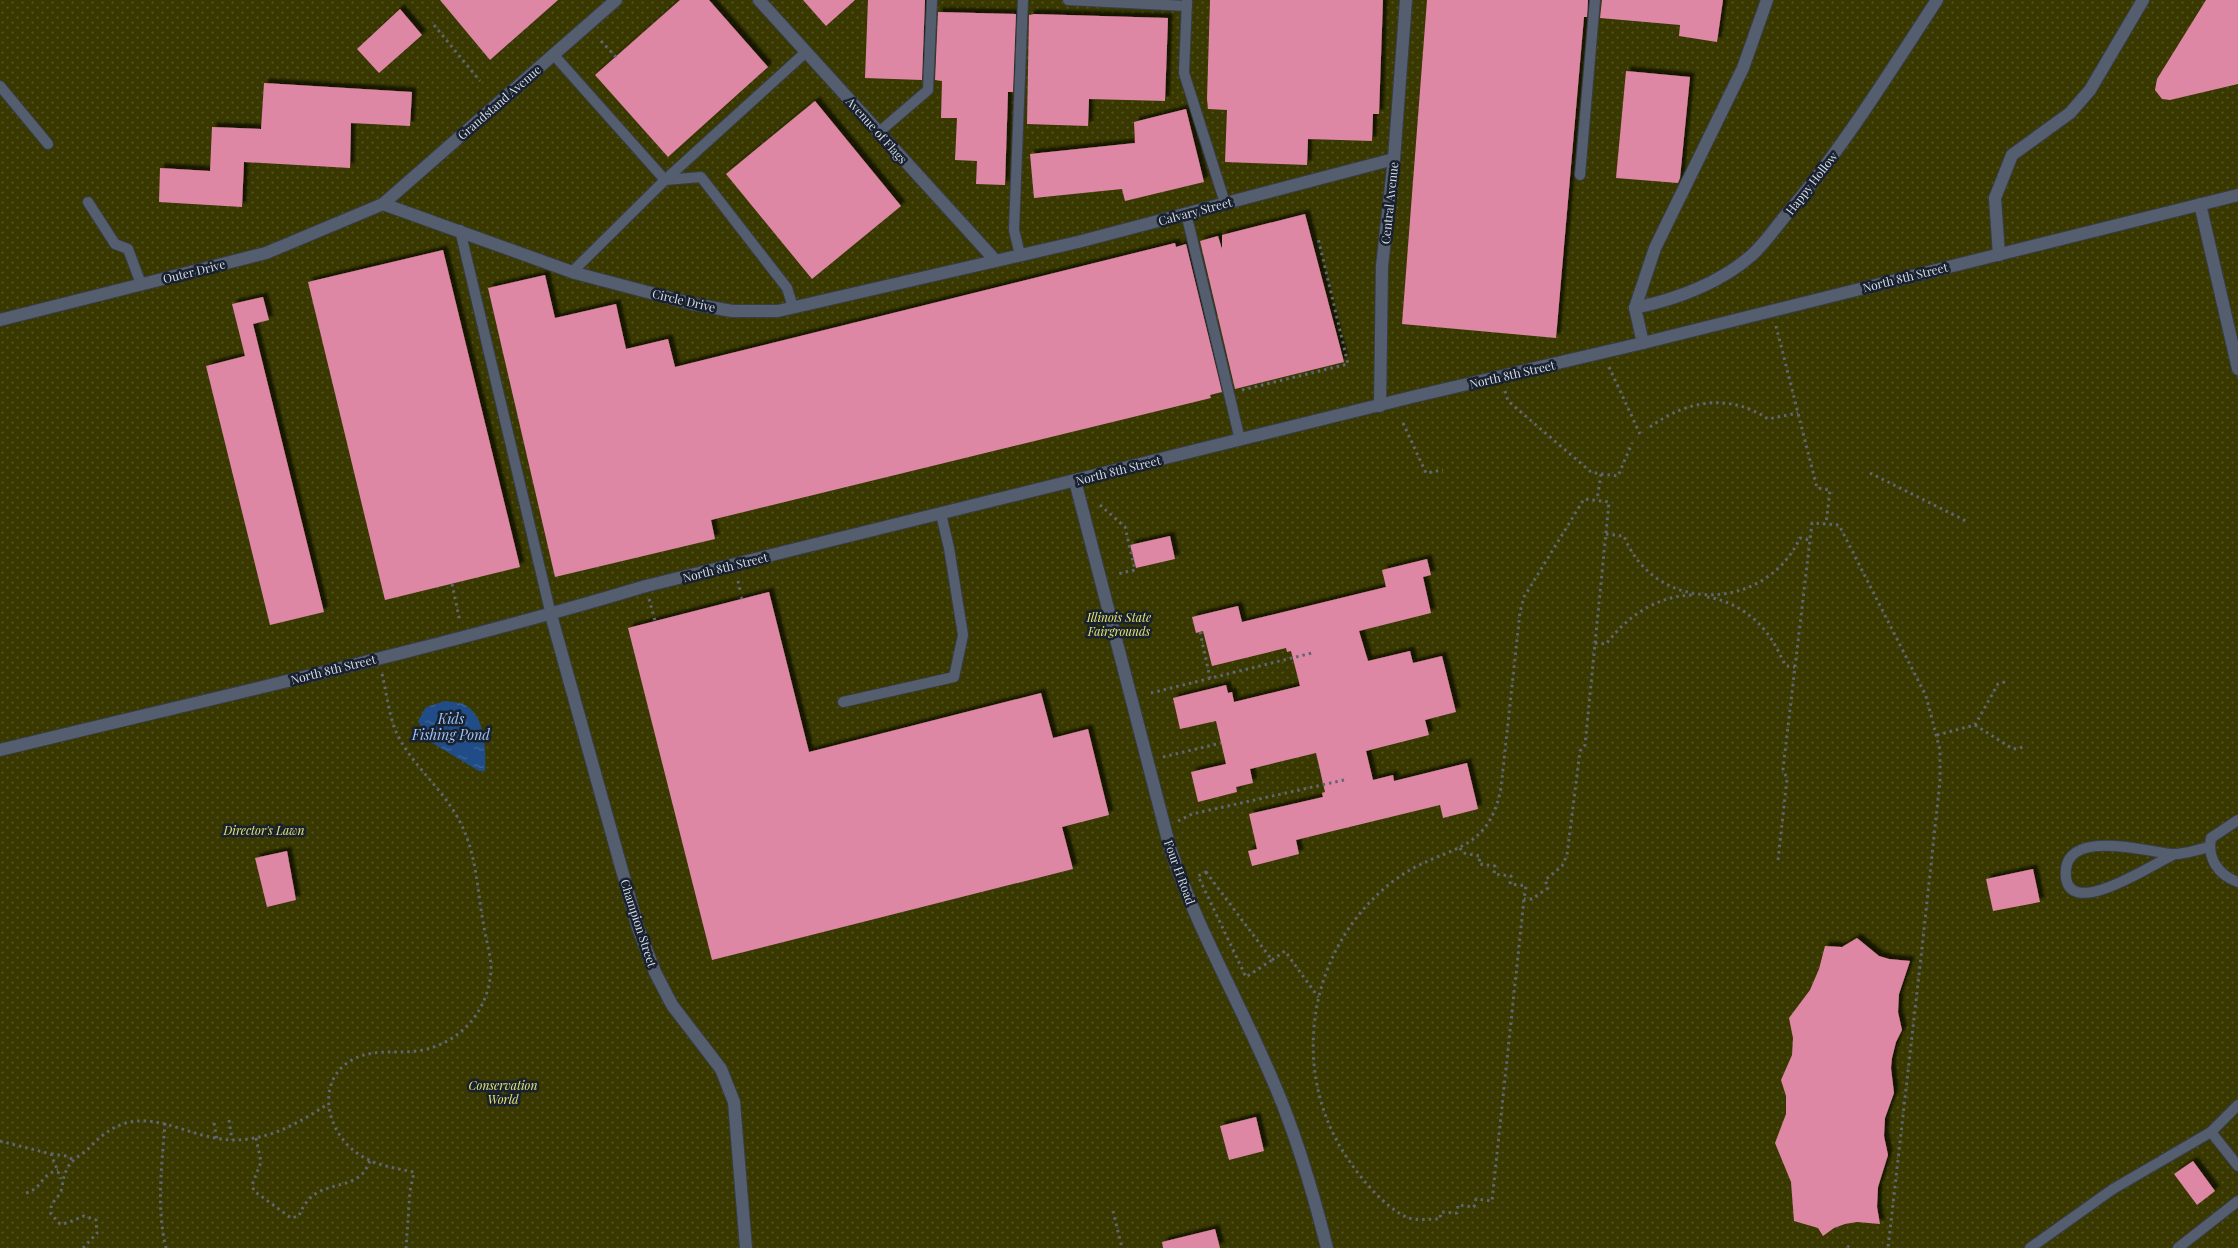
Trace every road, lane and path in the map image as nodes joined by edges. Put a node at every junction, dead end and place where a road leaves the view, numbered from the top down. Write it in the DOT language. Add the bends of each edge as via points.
graph roads {
  1 [pos="616,0"];
  2 [pos="758,0"];
  3 [pos="932,0"];
  4 [pos="1023,0"];
  5 [pos="1068,0"];
  6 [pos="1406,0"];
  7 [pos="1595,0"];
  8 [pos="1767,0"];
  9 [pos="1937,0"];
  10 [pos="2143,0"];
  11 [pos="1187,3"];
  12 [pos="434,25"];
  13 [pos="601,41"];
  14 [pos="806,52"];
  15 [pos="554,54"];
  16 [pos="616,57"];
  17 [pos="480,81"];
  18 [pos="0,86"];
  19 [pos="879,132"];
  20 [pos="48,144"];
  21 [pos="1394,159"];
  22 [pos="1580,175"];
  23 [pos="664,180"];
  24 [pos="2238,195"];
  25 [pos="88,202"];
  26 [pos="1225,203"];
  27 [pos="383,204"];
  28 [pos="2200,204"];
  29 [pos="1186,213"];
  30 [pos="460,230"];
  31 [pos="1318,238"];
  32 [pos="1999,254"];
  33 [pos="1020,255"];
  34 [pos="994,260"];
  35 [pos="572,272"];
  36 [pos="141,284"];
  37 [pos="793,307"];
  38 [pos="1636,308"];
  39 [pos="0,320"];
  40 [pos="1776,325"];
  41 [pos="1643,343"];
  42 [pos="1608,367"];
  43 [pos="2238,369"];
  44 [pos="1505,390"];
  45 [pos="1229,393"];
  46 [pos="1380,406"];
  47 [pos="1798,413"];
  48 [pos="1403,424"];
  49 [pos="1650,427"];
  50 [pos="1640,434"];
  51 [pos="1240,440"];
  52 [pos="1632,444"];
  53 [pos="1443,470"];
  54 [pos="1870,473"];
  55 [pos="1601,474"];
  56 [pos="1075,481"];
  57 [pos="1597,500"];
  58 [pos="1100,505"];
  59 [pos="941,514"];
  60 [pos="1966,521"];
  61 [pos="1826,524"];
  62 [pos="1606,534"];
  63 [pos="1809,540"];
  64 [pos="1117,574"];
  65 [pos="738,581"];
  66 [pos="452,584"];
  67 [pos="740,590"];
  68 [pos="1698,595"];
  69 [pos="649,599"];
  70 [pos="551,615"];
  71 [pos="655,621"];
  72 [pos="1200,632"];
  73 [pos="464,637"];
  74 [pos="1595,643"];
  75 [pos="1312,653"];
  76 [pos="377,658"];
  77 [pos="1795,667"];
  78 [pos="1210,678"];
  79 [pos="2008,682"];
  80 [pos="1151,693"];
  81 [pos="843,702"];
  82 [pos="1975,725"];
  83 [pos="1937,735"];
  84 [pos="1221,743"];
  85 [pos="2024,747"];
  86 [pos="0,750"];
  87 [pos="1148,760"];
  88 [pos="1344,780"];
  89 [pos="2238,820"];
  90 [pos="1176,821"];
  91 [pos="2210,847"];
  92 [pos="1460,848"];
  93 [pos="2174,854"];
  94 [pos="1778,860"];
  95 [pos="2238,882"];
  96 [pos="1524,899"];
  97 [pos="1272,960"];
  98 [pos="1318,997"];
  99 [pos="328,1104"];
  100 [pos="2238,1105"];
  101 [pos="229,1120"];
  102 [pos="214,1123"];
  103 [pos="165,1124"];
  104 [pos="2211,1132"];
  105 [pos="256,1138"];
  106 [pos="217,1140"];
  107 [pos="232,1140"];
  108 [pos="0,1142"];
  109 [pos="51,1154"];
  110 [pos="74,1160"];
  111 [pos="370,1160"];
  112 [pos="2238,1166"];
  113 [pos="58,1170"];
  114 [pos="62,1179"];
  115 [pos="26,1193"];
  116 [pos="2238,1201"];
  117 [pos="1113,1211"];
  118 [pos="83,1248"];
  119 [pos="166,1248"];
  120 [pos="406,1248"];
  121 [pos="746,1248"];
  122 [pos="1122,1248"];
  123 [pos="1327,1248"];
  124 [pos="1888,1248"];
  125 [pos="2030,1248"];
  126 [pos="2178,1248"];
  1 -- 15 [label="street, Grandstand Avenue"];
  2 -- 14 [label="street, Avenue of Flags"];
  3 -- 19 [label="lane" via="928,90"];
  4 -- 33 [label="lane" via="1014,230"];
  5 -- 11 [label="lane"];
  6 -- 21 [label="street, Central Avenue"];
  7 -- 22 [label="lane"];
  8 -- 38 [label="street" via="1743,68 1654,248"];
  9 -- 38 [label="street, Happy Hollow" via="1846,138 1752,255 1716,280 1666,302"];
  10 -- 32 [label="street" via="2090,90 2070,113 2012,155 1995,198"];
  11 -- 26 [label="lane" via="1184,73"];
  12 -- 17 [label="path"];
  13 -- 16 [label="path"];
  14 -- 19 [label="street, Avenue of Flags"];
  14 -- 23 [label="lane"];
  15 -- 23 [label="lane"];
  15 -- 27 [label="street, Grandstand Avenue"];
  18 -- 20 [label="lane"];
  19 -- 34 [label="street, Avenue of Flags"];
  21 -- 26 [label="street, Calvary Street"];
  21 -- 46 [label="street, Central Avenue" via="1382,266"];
  23 -- 35 [label="lane"];
  23 -- 37 [label="lane" via="701,177 788,288"];
  24 -- 28 [label="street, North 8th Street"];
  25 -- 36 [label="lane" via="115,244 128,249"];
  26 -- 29 [label="street, Calvary Street"];
  27 -- 30 [label="street, Circle Drive"];
  27 -- 36 [label="street, Outer Drive" via="266,253"];
  28 -- 32 [label="street, North 8th Street"];
  28 -- 43 [label="street"];
  29 -- 33 [label="street, Calvary Street"];
  29 -- 45 [label="lane"];
  30 -- 35 [label="street, Circle Drive"];
  30 -- 70 [label="lane"];
  31 -- 45 [label="path" via="1348,364"];
  32 -- 41 [label="street, North 8th Street"];
  33 -- 34 [label="street, Calvary Street"];
  34 -- 37 [label="street, Circle Drive"];
  35 -- 37 [label="street, Circle Drive" via="732,311 778,311"];
  36 -- 39 [label="street, Outer Drive"];
  38 -- 41 [label="street"];
  40 -- 47 [label="path"];
  41 -- 46 [label="street, North 8th Street"];
  42 -- 50 [label="path"];
  44 -- 55 [label="path" via="1508,400 1591,472"];
  45 -- 51 [label="lane"];
  46 -- 51 [label="street, North 8th Street"];
  47 -- 49 [label="path" via="1768,419 1740,406 1701,404 1674,411"];
  47 -- 61 [label="path" via="1817,488 1830,490"];
  48 -- 53 [label="path" via="1426,473"];
  51 -- 56 [label="street, North 8th Street"];
  52 -- 55 [label="path" via="1618,476"];
  54 -- 60 [label="path"];
  55 -- 57 [label="path"];
  56 -- 59 [label="street, North 8th Street"];
  56 -- 87 [label="street, Four H Road"];
  57 -- 62 [label="path" via="1609,502"];
  57 -- 92 [label="path" via="1584,499 1524,597 1498,805 1486,828"];
  58 -- 64 [label="path" via="1125,527 1135,570"];
  59 -- 70 [label="street, North 8th Street" via="646,586"];
  59 -- 81 [label="lane" via="950,548 963,635 954,677"];
  61 -- 63 [label="path" via="1812,522"];
  61 -- 83 [label="path" via="1839,525 1846,537 1926,696"];
  62 -- 68 [label="path" via="1624,536 1632,552 1649,570 1670,585"];
  62 -- 74 [label="path"];
  63 -- 68 [label="path" via="1800,538 1782,566 1753,586 1728,594"];
  63 -- 77 [label="path"];
  65 -- 67 [label="path"];
  66 -- 73 [label="path"];
  68 -- 74 [label="path" via="1659,602 1626,622 1606,644"];
  68 -- 77 [label="path" via="1730,604 1754,618 1772,640 1786,666"];
  69 -- 71 [label="path"];
  70 -- 73 [label="street, North 8th Street"];
  70 -- 121 [label="street, Champion Street" via="638,928 672,1005 721,1069 734,1102"];
  72 -- 78 [label="path"];
  73 -- 76 [label="street, North 8th Street"];
  74 -- 96 [label="path" via="1585,745 1580,751 1567,854 1562,866 1545,880 1548,888 1532,899"];
  75 -- 78 [label="path"];
  76 -- 86 [label="street, North 8th Street"];
  76 -- 99 [label="path" via="398,736 450,805 470,847 489,952 489,985 479,1011 461,1033 431,1048 384,1051 349,1062 331,1083"];
  77 -- 94 [label="path"];
  78 -- 80 [label="path"];
  79 -- 82 [label="path" via="1998,684"];
  82 -- 83 [label="path"];
  82 -- 85 [label="path" via="2013,750"];
  83 -- 124 [label="path" via="1940,781"];
  84 -- 87 [label="path"];
  87 -- 123 [label="street, Four H Road" via="1163,826 1182,883 1274,1083 1315,1200"];
  88 -- 90 [label="path" via="1192,814"];
  89 -- 91 [label="lane" via="2212,838"];
  91 -- 93 [label="lane"];
  91 -- 95 [label="lane" via="2215,866"];
  92 -- 96 [label="path" via="1463,853 1480,856 1479,864 1495,866 1494,874 1511,876 1510,884 1526,886"];
  92 -- 98 [label="path" via="1397,878 1366,907 1335,949"];
  93 -- 93 [label="lane" via="2099,844 2074,854 2066,877 2070,888 2078,893 2099,892"];
  96 -- 98 [label="path" via="1492,1201 1476,1199 1474,1207 1458,1205 1457,1213 1441,1212 1440,1219 1408,1218 1364,1179 1337,1141 1318,1094 1312,1050"];
  97 -- 97 [label="path" via="1206,872 1198,876 1246,976"];
  97 -- 98 [label="path" via="1285,951"];
  99 -- 105 [label="path" via="290,1127"];
  99 -- 111 [label="path" via="330,1117 346,1143"];
  100 -- 104 [label="lane"];
  101 -- 107 [label="path"];
  102 -- 106 [label="path"];
  103 -- 106 [label="path"];
  103 -- 110 [label="path" via="148,1120 126,1122 112,1128"];
  103 -- 119 [label="path" via="160,1227"];
  104 -- 112 [label="lane"];
  104 -- 125 [label="lane" via="2113,1189"];
  105 -- 107 [label="path"];
  105 -- 111 [label="path" via="261,1162 252,1185 254,1191 291,1218 298,1216 310,1196 321,1189 352,1182 366,1172"];
  106 -- 107 [label="path"];
  108 -- 109 [label="path"];
  109 -- 110 [label="path"];
  109 -- 113 [label="path"];
  110 -- 114 [label="path"];
  111 -- 120 [label="path" via="414,1172"];
  113 -- 114 [label="path"];
  113 -- 115 [label="path" via="47,1173 36,1190"];
  114 -- 118 [label="path" via="61,1190 51,1205 51,1214 60,1224 84,1216 96,1220 97,1233"];
  116 -- 126 [label="lane"];
  117 -- 122 [label="path"];
}
